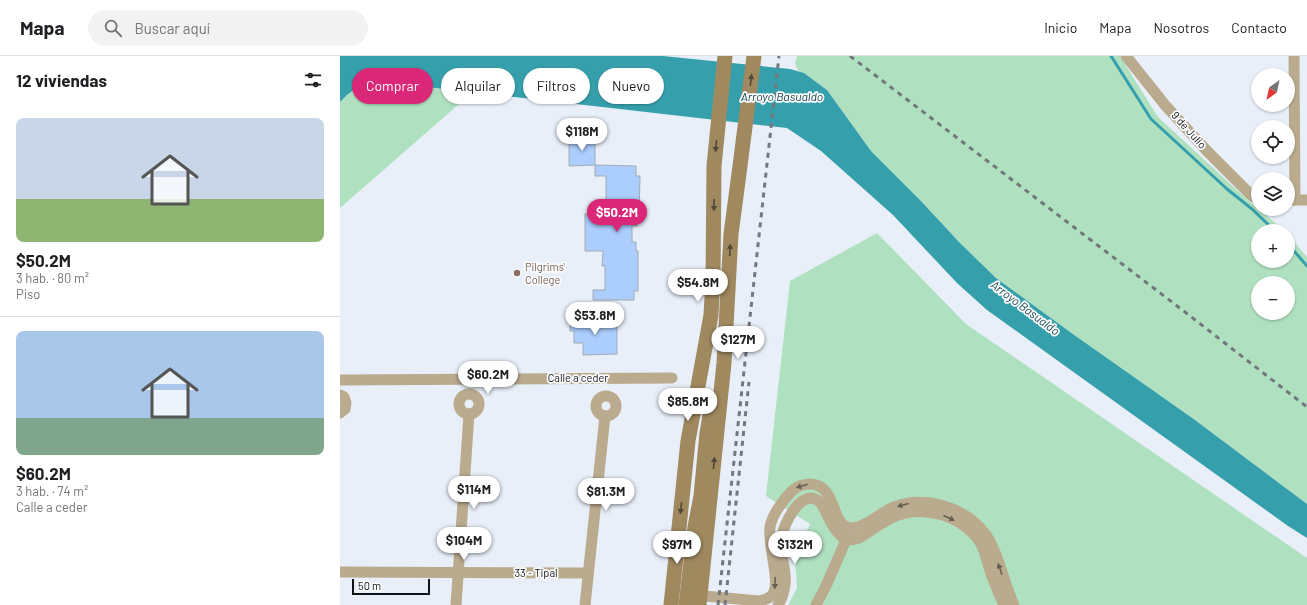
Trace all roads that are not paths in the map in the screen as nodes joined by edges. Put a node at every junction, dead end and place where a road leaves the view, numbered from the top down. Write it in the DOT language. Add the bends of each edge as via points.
graph roads {
  1 [pos="725,56"];
  2 [pos="754,56"];
  3 [pos="1126,56"];
  4 [pos="1294,56"];
  5 [pos="1292,172"];
  6 [pos="1251,195"];
  7 [pos="1295,200"];
  8 [pos="1307,200"];
  9 [pos="711,315"];
  10 [pos="726,330"];
  11 [pos="672,378"];
  12 [pos="340,380"];
  13 [pos="340,395"];
  14 [pos="340,413"];
  15 [pos="469,414"];
  16 [pos="605,416"];
  17 [pos="776,513"];
  18 [pos="788,521"];
  19 [pos="695,527"];
  20 [pos="850,528"];
  21 [pos="847,540"];
  22 [pos="340,572"];
  23 [pos="458,572"];
  24 [pos="588,573"];
  25 [pos="687,600"];
  26 [pos="1009,604"];
  27 [pos="456,605"];
  28 [pos="585,605"];
  29 [pos="670,605"];
  30 [pos="699,605"];
  31 [pos="778,605"];
  32 [pos="816,605"];
  1 -- 9 [label="main road, one-way" via="714,166"];
  10 -- 2 [label="main road, one-way" via="730,234"];
  3 -- 6 [label="street, 9 de Julio" via="1165,105"];
  4 -- 5 [label="street"];
  7 -- 8 [label="street"];
  9 -- 19 [label="main road" via="714,342 696,466"];
  9 -- 29 [label="main road, one-way" via="688,441"];
  10 -- 19 [label="main road" via="707,432 701,496"];
  30 -- 10 [label="main road, one-way" via="720,416"];
  11 -- 12 [label="street, Calle a ceder"];
  13 -- 14 [label="street" via="346,403 345,409"];
  15 -- 23 [label="street"];
  16 -- 24 [label="street"];
  17 -- 18 [label="street"];
  20 -- 17 [label="street, one-way" via="840,521 826,491 813,484 797,487"];
  17 -- 25 [label="street, one-way" via="770,525 769,536 776,577 775,591 770,597 759,601"];
  18 -- 21 [label="street" via="801,502 812,497 818,499 835,530"];
  18 -- 31 [label="street" via="781,544 786,578"];
  19 -- 25 [label="main road"];
  20 -- 21 [label="street"];
  26 -- 20 [label="street, one-way" via="995,554 986,535 976,524 953,510 930,503 909,503 892,507 860,526"];
  21 -- 26 [label="street, one-way" via="859,538 905,513 936,513 966,527 980,543 990,570"];
  21 -- 32 [label="street"];
  22 -- 23 [label="street, 33 - Tipal"];
  23 -- 24 [label="street, 33 - Tipal"];
  23 -- 27 [label="street"];
  24 -- 28 [label="street"];
}
